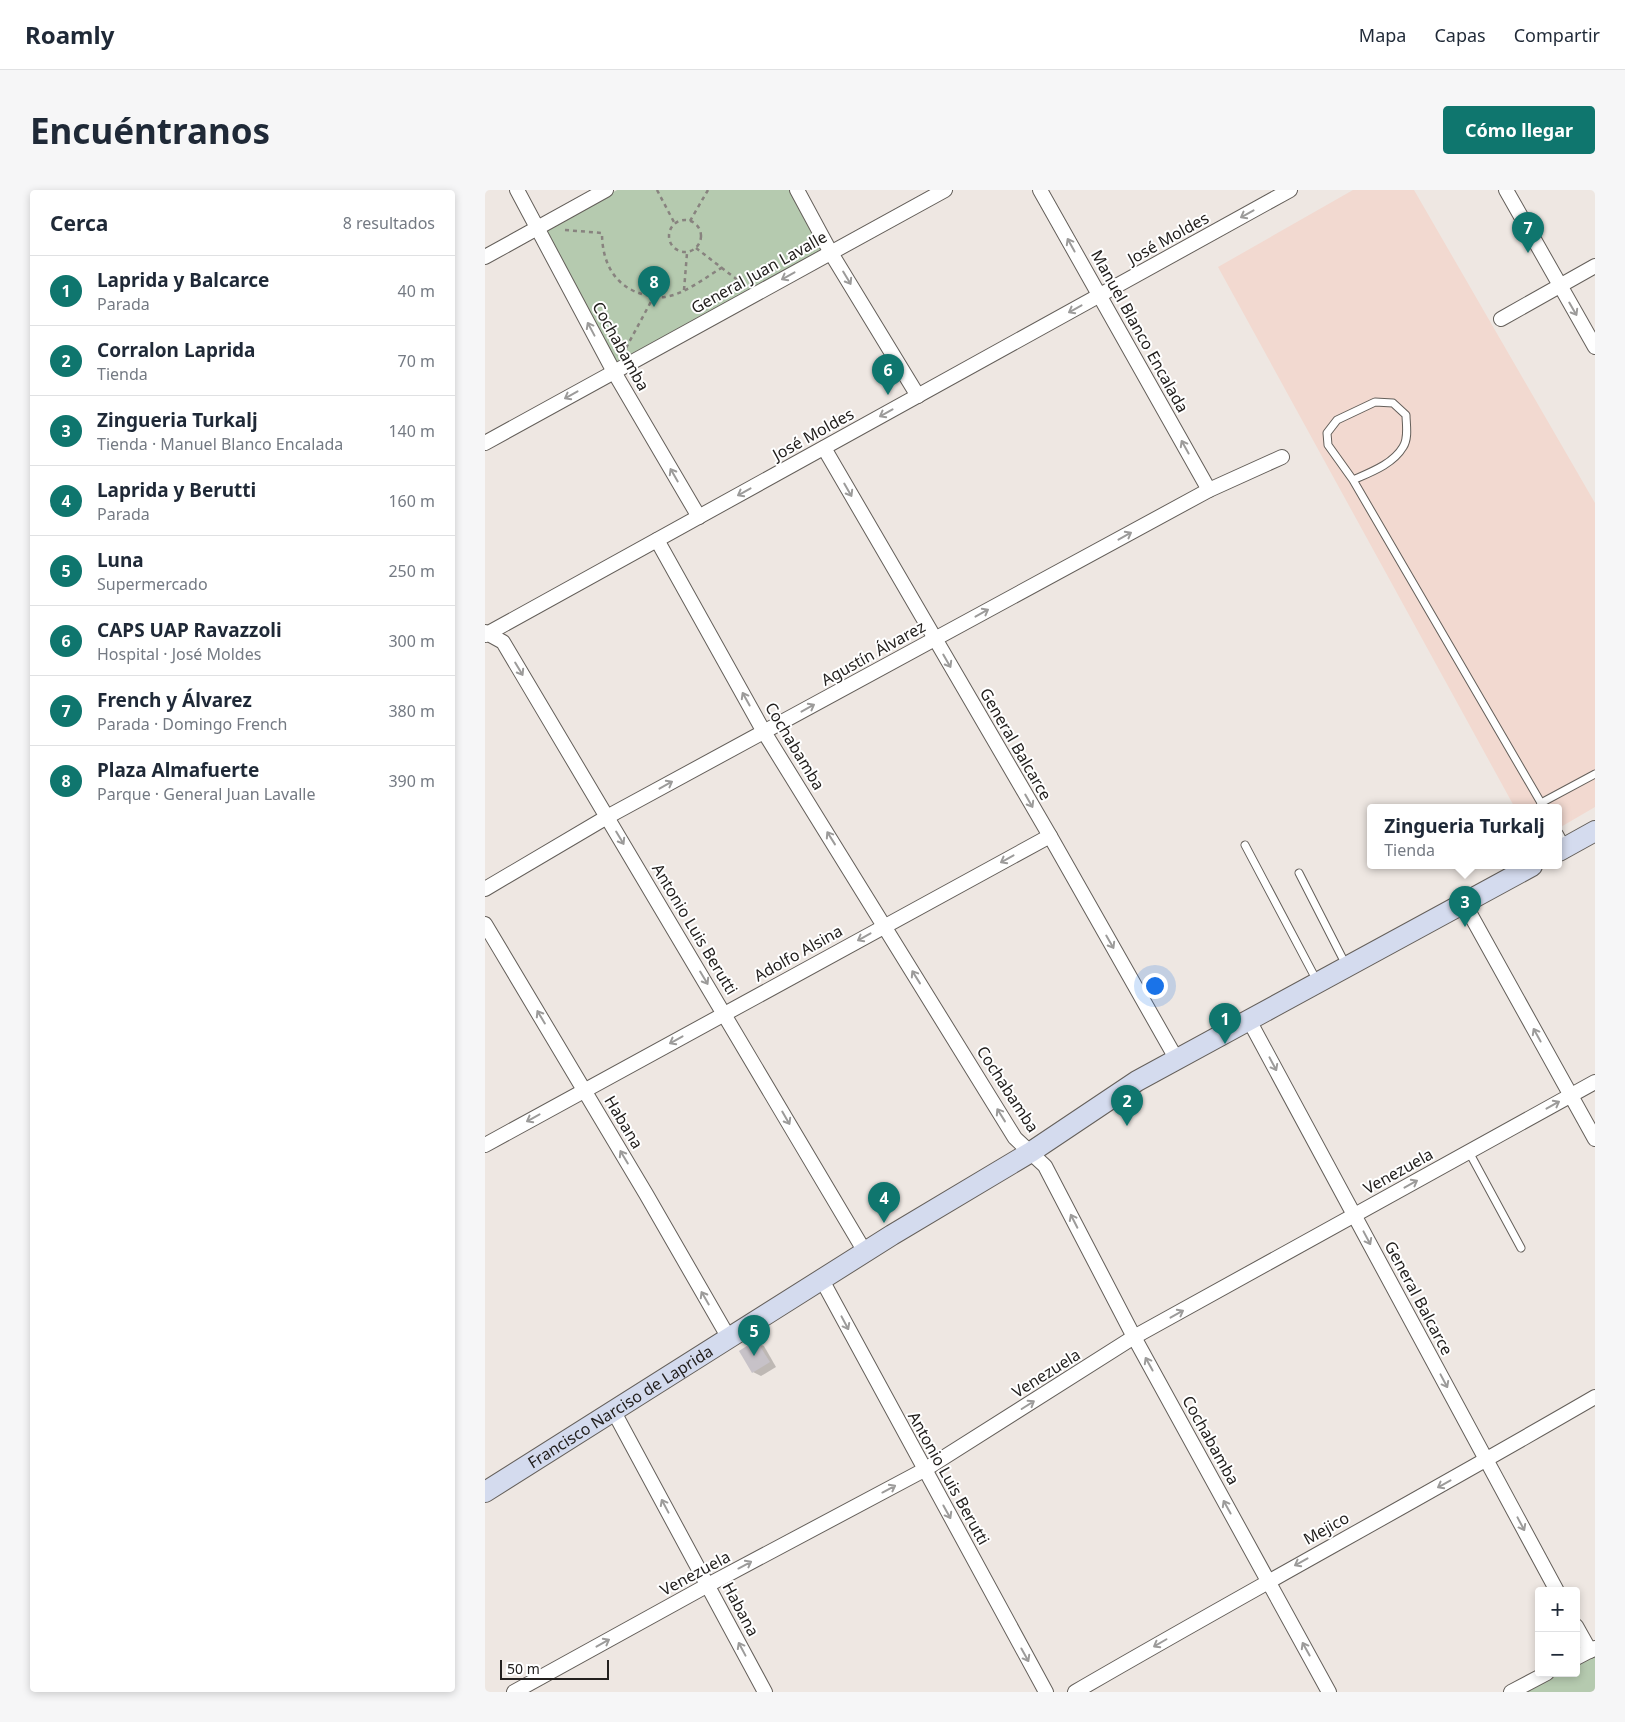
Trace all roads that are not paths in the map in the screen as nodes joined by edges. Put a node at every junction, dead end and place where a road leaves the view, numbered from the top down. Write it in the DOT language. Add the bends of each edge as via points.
graph roads {
  1 [pos="517,190"];
  2 [pos="606,190"];
  3 [pos="797,190"];
  4 [pos="945,190"];
  5 [pos="1041,190"];
  6 [pos="1290,190"];
  7 [pos="1506,190"];
  8 [pos="1272,194"];
  9 [pos="538,228"];
  10 [pos="831,252"];
  11 [pos="485,257"];
  12 [pos="1595,266"];
  13 [pos="1560,285"];
  14 [pos="1100,295"];
  15 [pos="1501,319"];
  16 [pos="1595,347"];
  17 [pos="614,372"];
  18 [pos="918,396"];
  19 [pos="485,443"];
  20 [pos="824,448"];
  21 [pos="1282,457"];
  22 [pos="1353,480"];
  23 [pos="1209,490"];
  24 [pos="699,517"];
  25 [pos="657,540"];
  26 [pos="486,634"];
  27 [pos="934,639"];
  28 [pos="765,732"];
  29 [pos="1595,774"];
  30 [pos="1542,804"];
  31 [pos="1546,804"];
  32 [pos="607,817"];
  33 [pos="1595,831"];
  34 [pos="1049,836"];
  35 [pos="1562,843"];
  36 [pos="1245,845"];
  37 [pos="1526,869"];
  38 [pos="1299,873"];
  39 [pos="485,889"];
  40 [pos="1464,903"];
  41 [pos="485,924"];
  42 [pos="885,926"];
  43 [pos="1348,968"];
  44 [pos="1318,984"];
  45 [pos="725,1013"];
  46 [pos="1249,1022"];
  47 [pos="1177,1060"];
  48 [pos="1595,1082"];
  49 [pos="584,1090"];
  50 [pos="1571,1095"];
  51 [pos="1595,1139"];
  52 [pos="485,1145"];
  53 [pos="1031,1152"];
  54 [pos="1469,1152"];
  55 [pos="1354,1216"];
  56 [pos="1521,1248"];
  57 [pos="865,1252"];
  58 [pos="822,1280"];
  59 [pos="1134,1338"];
  60 [pos="730,1340"];
  61 [pos="1595,1397"];
  62 [pos="614,1412"];
  63 [pos="1486,1460"];
  64 [pos="924,1470"];
  65 [pos="485,1492"];
  66 [pos="1268,1580"];
  67 [pos="708,1585"];
  68 [pos="1555,1587"];
  69 [pos="1580,1632"];
  70 [pos="1592,1650"];
  71 [pos="1580,1656"];
  72 [pos="1539,1677"];
  73 [pos="514,1692"];
  74 [pos="765,1692"];
  75 [pos="1046,1692"];
  76 [pos="1075,1692"];
  77 [pos="1329,1692"];
  78 [pos="1511,1692"];
  1 -- 9 [label="street, Cochabamba"];
  2 -- 9 [label="street"];
  3 -- 10 [label="street"];
  4 -- 10 [label="street, General Juan Lavalle"];
  14 -- 5 [label="street, Manuel Blanco Encalada, one-way"];
  6 -- 8 [label="street, José Moldes"];
  7 -- 13 [label="street"];
  8 -- 14 [label="street, José Moldes, one-way"];
  9 -- 11 [label="street"];
  17 -- 9 [label="street, Cochabamba, one-way"];
  10 -- 17 [label="street, General Juan Lavalle, one-way"];
  10 -- 18 [label="street, one-way"];
  12 -- 13 [label="street"];
  13 -- 15 [label="street"];
  13 -- 16 [label="street, one-way"];
  14 -- 18 [label="street, José Moldes, one-way"];
  23 -- 14 [label="street, Manuel Blanco Encalada, one-way"];
  17 -- 19 [label="street, General Juan Lavalle, one-way"];
  24 -- 17 [label="street, Cochabamba, one-way"];
  18 -- 20 [label="street, José Moldes, one-way"];
  20 -- 24 [label="street, José Moldes, one-way"];
  20 -- 27 [label="street, General Balcarce, one-way"];
  21 -- 23 [label="street, Agustín Álvarez"];
  22 -- 22 [label="lane" via="1328,445 1327,433 1337,420 1375,402 1393,403 1406,415 1404,446 1380,468"];
  22 -- 30 [label="lane"];
  27 -- 23 [label="street, Agustín Álvarez, one-way"];
  24 -- 25 [label="street, José Moldes"];
  25 -- 26 [label="street, José Moldes"];
  28 -- 25 [label="street, Cochabamba, one-way"];
  26 -- 32 [label="street, Antonio Luis Berutti, one-way" via="503,642"];
  28 -- 27 [label="street, Agustín Álvarez, one-way"];
  27 -- 34 [label="street, General Balcarce, one-way"];
  32 -- 28 [label="street, Agustín Álvarez, one-way"];
  42 -- 28 [label="street, Cochabamba, one-way"];
  29 -- 31 [label="lane"];
  32 -- 39 [label="street, Agustín Álvarez"];
  32 -- 45 [label="street, Antonio Luis Berutti, one-way"];
  33 -- 35 [label="main road"];
  34 -- 42 [label="street, Adolfo Alsina, one-way"];
  34 -- 47 [label="street, General Balcarce, one-way"];
  36 -- 44 [label="lane"];
  37 -- 40 [label="main road, Francisco Narciso de Laprida"];
  38 -- 43 [label="lane"];
  40 -- 43 [label="main road, Francisco Narciso de Laprida"];
  50 -- 40 [label="street, one-way"];
  49 -- 41 [label="street, Habana, one-way"];
  42 -- 45 [label="street, Adolfo Alsina, one-way"];
  53 -- 42 [label="street, Cochabamba, one-way" via="1015,1138"];
  43 -- 44 [label="main road, Francisco Narciso de Laprida"];
  44 -- 46 [label="main road, Francisco Narciso de Laprida"];
  45 -- 49 [label="street, Adolfo Alsina, one-way"];
  45 -- 57 [label="street, Antonio Luis Berutti, one-way"];
  46 -- 47 [label="main road, Francisco Narciso de Laprida"];
  46 -- 55 [label="street, General Balcarce, one-way"];
  47 -- 53 [label="main road, Francisco Narciso de Laprida" via="1137,1082"];
  48 -- 50 [label="street, Venezuela"];
  49 -- 52 [label="street, Adolfo Alsina, one-way"];
  60 -- 49 [label="street, Habana, one-way"];
  50 -- 51 [label="street"];
  54 -- 50 [label="street, Venezuela, one-way"];
  53 -- 57 [label="main road, Francisco Narciso de Laprida"];
  59 -- 53 [label="street, Cochabamba, one-way" via="1045,1166"];
  55 -- 54 [label="street, Venezuela, one-way"];
  54 -- 56 [label="lane"];
  59 -- 55 [label="street, Venezuela, one-way"];
  55 -- 63 [label="street, General Balcarce, one-way"];
  57 -- 58 [label="main road, Francisco Narciso de Laprida"];
  58 -- 60 [label="main road, Francisco Narciso de Laprida"];
  58 -- 64 [label="street, Antonio Luis Berutti, one-way"];
  64 -- 59 [label="street, Venezuela, one-way"];
  66 -- 59 [label="street, Cochabamba, one-way"];
  60 -- 62 [label="main road, Francisco Narciso de Laprida"];
  61 -- 63 [label="street, Mejico"];
  62 -- 65 [label="main road, Francisco Narciso de Laprida"];
  67 -- 62 [label="street, Habana, one-way"];
  63 -- 66 [label="street, Mejico, one-way"];
  63 -- 68 [label="street, General Balcarce, one-way"];
  67 -- 64 [label="street, Venezuela, one-way"];
  64 -- 75 [label="street, Antonio Luis Berutti, one-way"];
  66 -- 76 [label="street, Mejico, one-way"];
  77 -- 66 [label="street, Cochabamba, one-way"];
  73 -- 67 [label="street, Venezuela, one-way"];
  74 -- 67 [label="street, Habana, one-way"];
  69 -- 70 [label="street"];
  70 -- 71 [label="street"];
  72 -- 78 [label="street"];
}
